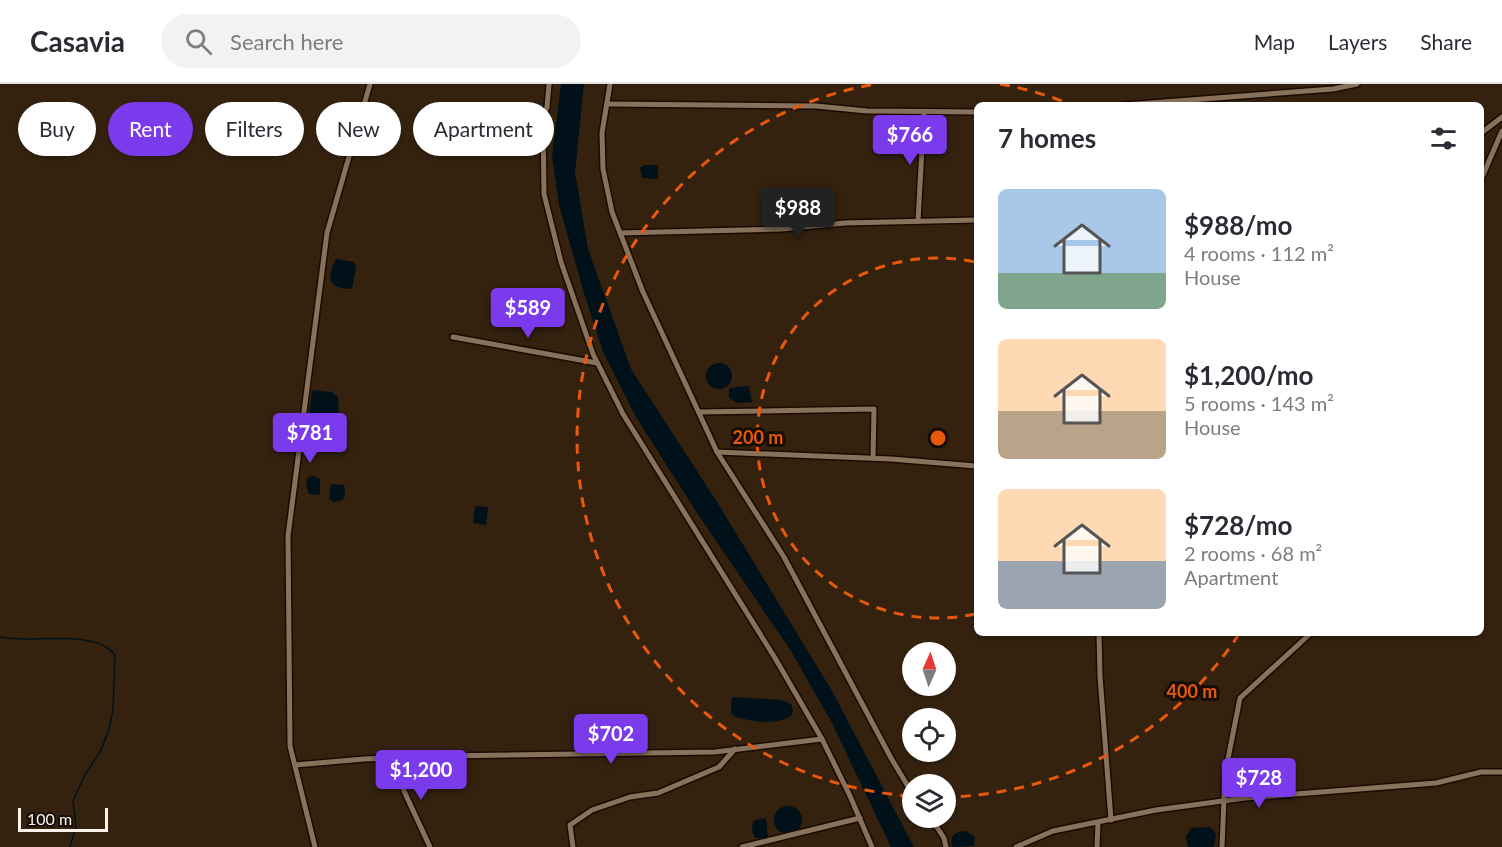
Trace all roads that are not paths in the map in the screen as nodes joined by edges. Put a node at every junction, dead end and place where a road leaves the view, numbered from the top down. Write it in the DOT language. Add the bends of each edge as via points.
graph roads {
  1 [pos="370,84"];
  2 [pos="549,84"];
  3 [pos="610,84"];
  4 [pos="1358,84"];
  5 [pos="1152,102"];
  6 [pos="607,104"];
  7 [pos="924,112"];
  8 [pos="974,112"];
  9 [pos="1502,117"];
  10 [pos="1502,131"];
  11 [pos="1484,132"];
  12 [pos="1484,174"];
  13 [pos="974,220"];
  14 [pos="918,221"];
  15 [pos="620,232"];
  16 [pos="453,337"];
  17 [pos="597,363"];
  18 [pos="699,412"];
  19 [pos="717,452"];
  20 [pos="873,458"];
  21 [pos="974,466"];
  22 [pos="1099,636"];
  23 [pos="1308,636"];
  24 [pos="822,739"];
  25 [pos="735,749"];
  26 [pos="400,758"];
  27 [pos="295,765"];
  28 [pos="1502,772"];
  29 [pos="902,776"];
  30 [pos="1224,801"];
  31 [pos="860,818"];
  32 [pos="1111,820"];
  33 [pos="1098,823"];
  34 [pos="938,828"];
  35 [pos="315,847"];
  36 [pos="430,847"];
  37 [pos="573,847"];
  38 [pos="742,847"];
  39 [pos="872,847"];
  40 [pos="946,847"];
  41 [pos="1016,847"];
  42 [pos="1097,847"];
  43 [pos="1222,847"];
  1 -- 27 [label="street" via="327,233 288,536 290,746"];
  2 -- 17 [label="street" via="543,118 544,194 561,262"];
  3 -- 6 [label="street"];
  4 -- 5 [label="street" via="1278,94"];
  6 -- 7 [label="street" via="816,106"];
  6 -- 15 [label="street" via="602,133 603,170"];
  7 -- 8 [label="street"];
  7 -- 14 [label="street"];
  9 -- 11 [label="street"];
  10 -- 12 [label="street"];
  13 -- 14 [label="street"];
  14 -- 15 [label="street"];
  15 -- 18 [label="street" via="643,292"];
  16 -- 17 [label="street"];
  17 -- 24 [label="street" via="623,414"];
  18 -- 19 [label="street"];
  18 -- 20 [label="street" via="874,409"];
  19 -- 20 [label="street"];
  19 -- 29 [label="street" via="784,557"];
  20 -- 21 [label="street"];
  22 -- 32 [label="street"];
  23 -- 30 [label="street" via="1240,698 1225,774"];
  24 -- 25 [label="street"];
  24 -- 31 [label="street"];
  25 -- 26 [label="street"];
  25 -- 37 [label="street" via="719,767 658,793 630,797 592,810 570,825"];
  26 -- 27 [label="street"];
  26 -- 36 [label="street" via="404,791"];
  27 -- 35 [label="street"];
  28 -- 30 [label="street" via="1481,772 1436,783"];
  30 -- 32 [label="street"];
  30 -- 43 [label="street"];
  31 -- 38 [label="street"];
  31 -- 39 [label="street"];
  32 -- 33 [label="street"];
  33 -- 41 [label="street" via="1053,831"];
  33 -- 42 [label="street"];
  34 -- 40 [label="street"];
}
